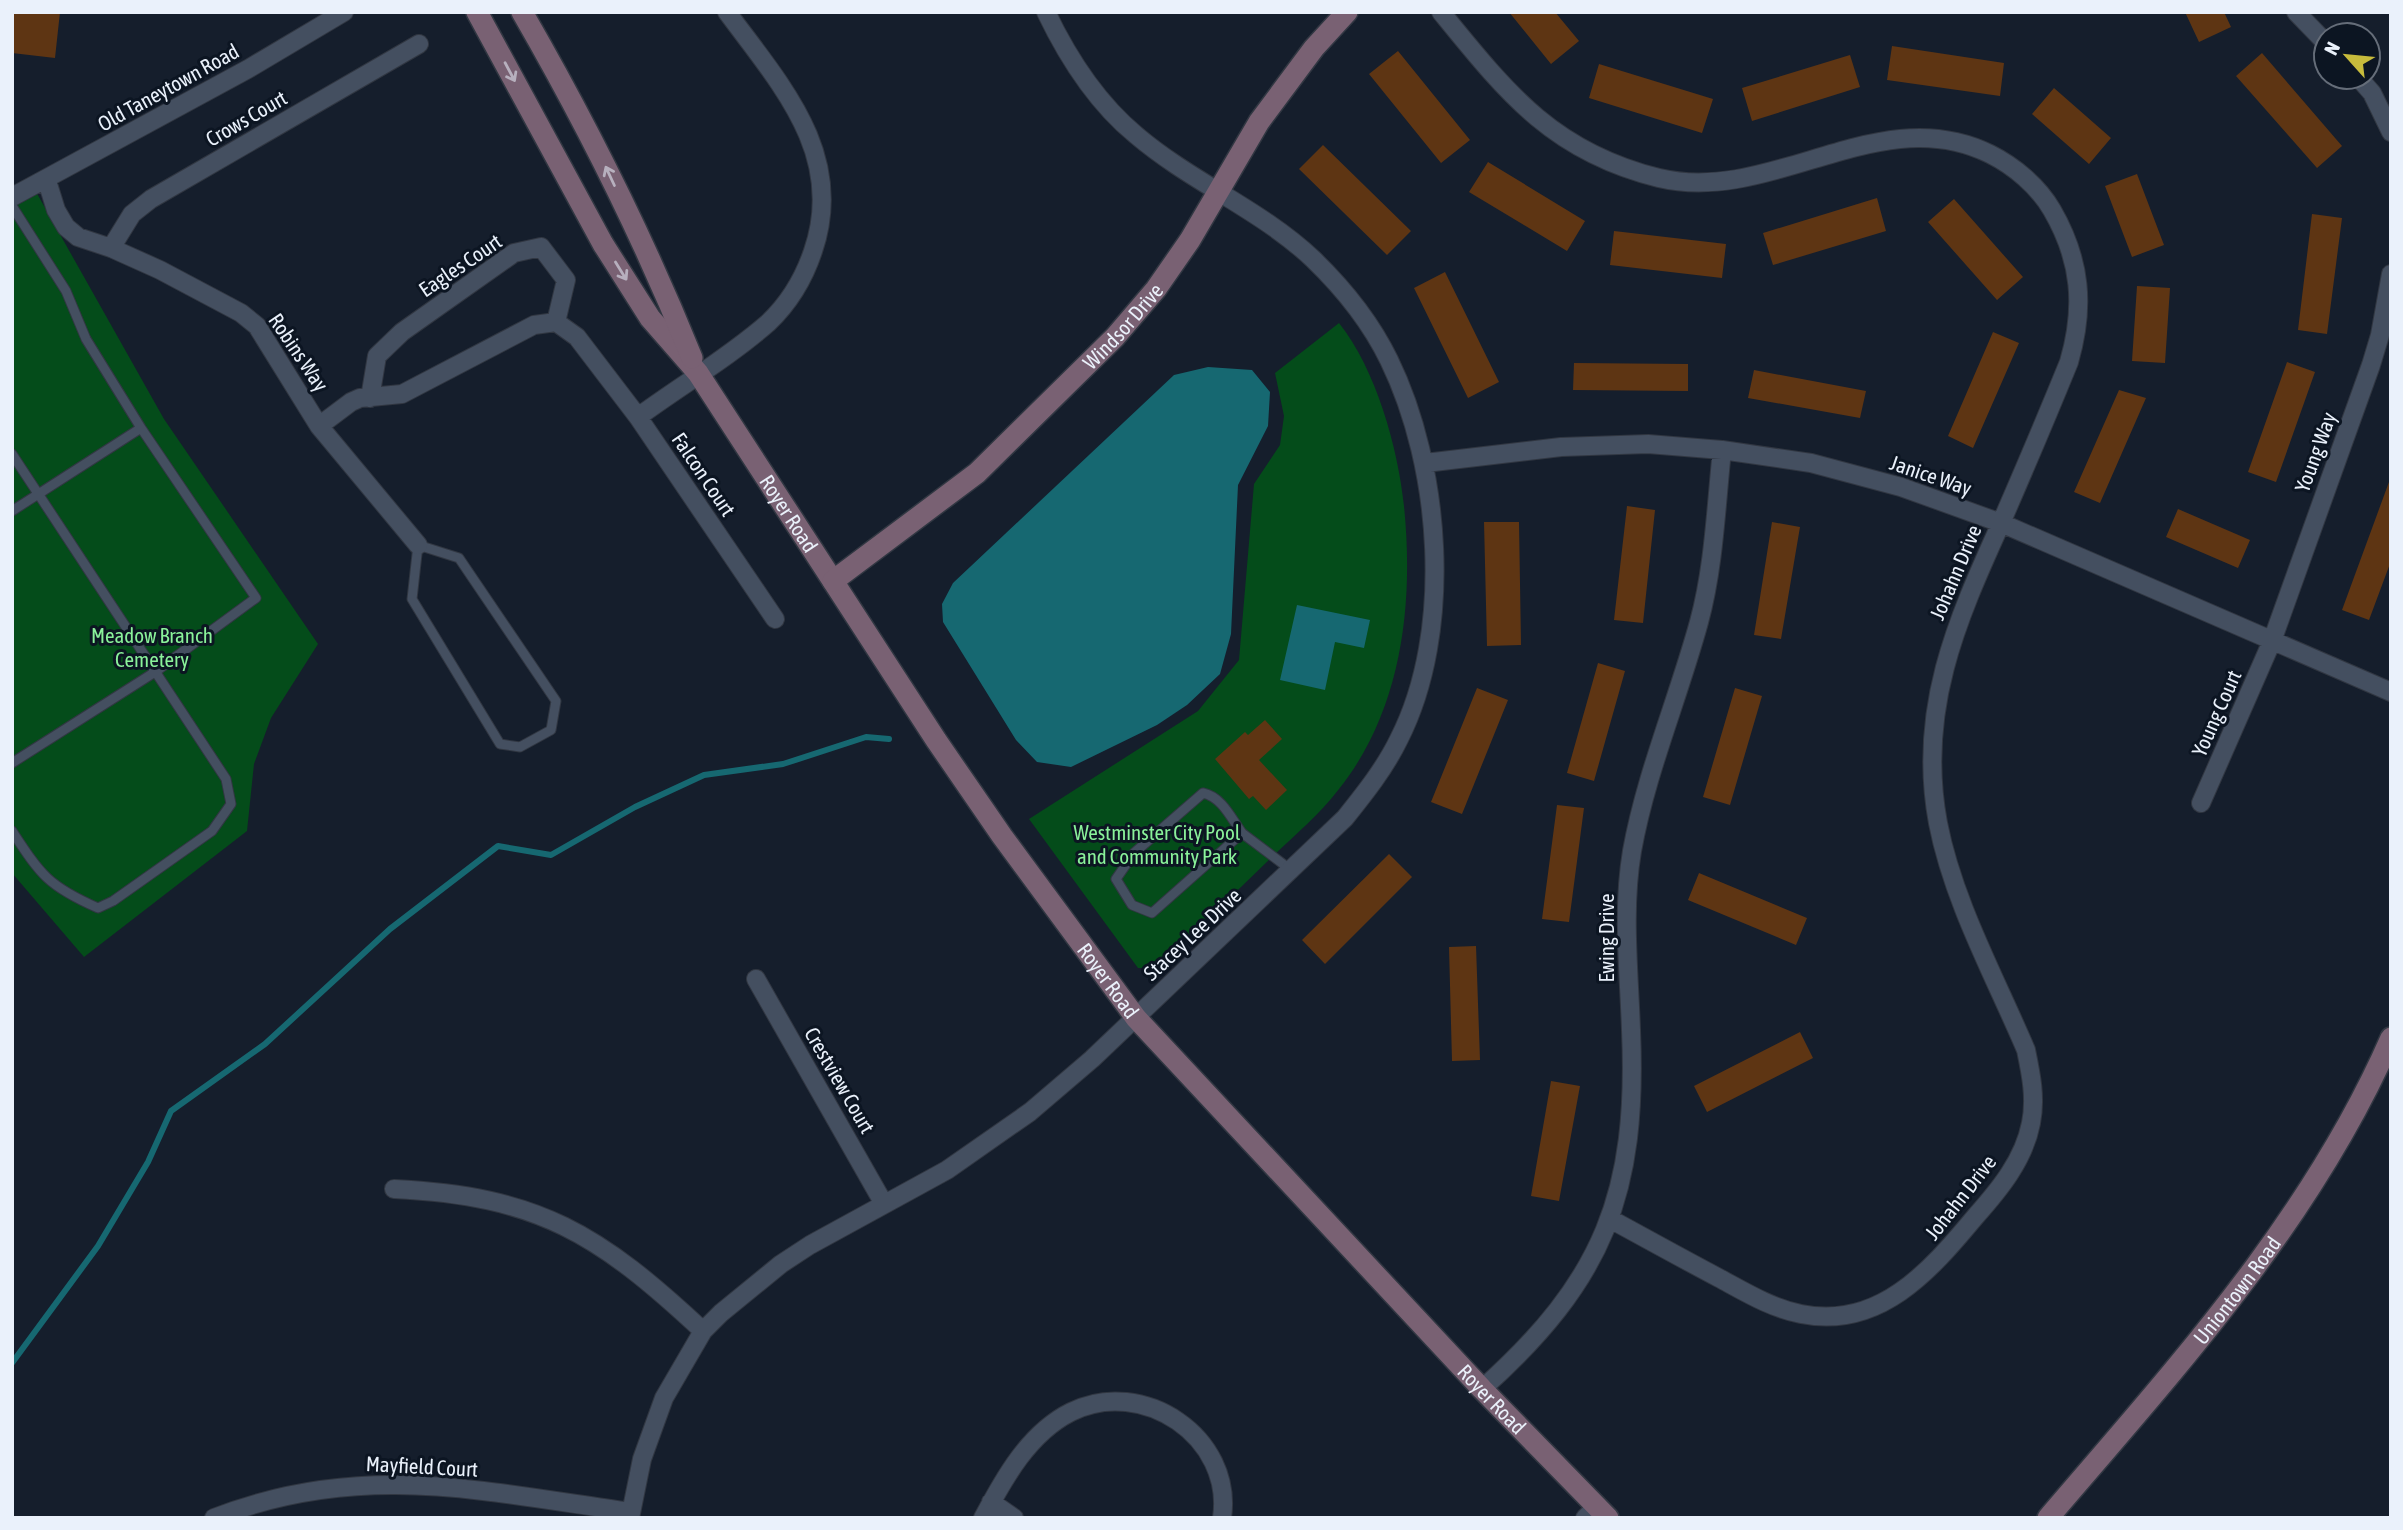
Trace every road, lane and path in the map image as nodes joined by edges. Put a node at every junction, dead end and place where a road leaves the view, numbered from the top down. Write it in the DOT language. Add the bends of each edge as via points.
graph roads {
  1 [pos="344,12"];
  2 [pos="477,12"];
  3 [pos="522,12"];
  4 [pos="727,12"];
  5 [pos="1045,12"];
  6 [pos="1347,12"];
  7 [pos="1441,12"];
  8 [pos="2296,12"];
  9 [pos="2312,29"];
  10 [pos="419,44"];
  11 [pos="2370,91"];
  12 [pos="2391,132"];
  13 [pos="47,181"];
  14 [pos="1218,190"];
  15 [pos="12,197"];
  16 [pos="12,206"];
  17 [pos="111,248"];
  18 [pos="2391,274"];
  19 [pos="556,322"];
  20 [pos="698,373"];
  21 [pos="370,398"];
  22 [pos="638,417"];
  23 [pos="319,426"];
  24 [pos="141,428"];
  25 [pos="1722,450"];
  26 [pos="12,454"];
  27 [pos="1425,463"];
  28 [pos="38,494"];
  29 [pos="12,510"];
  30 [pos="2001,523"];
  31 [pos="418,545"];
  32 [pos="833,581"];
  33 [pos="775,619"];
  34 [pos="2272,641"];
  35 [pos="155,672"];
  36 [pos="2391,692"];
  37 [pos="12,763"];
  38 [pos="2201,803"];
  39 [pos="12,831"];
  40 [pos="1242,833"];
  41 [pos="1292,871"];
  42 [pos="756,979"];
  43 [pos="1136,1018"];
  44 [pos="2391,1038"];
  45 [pos="394,1189"];
  46 [pos="884,1204"];
  47 [pos="1612,1220"];
  48 [pos="703,1331"];
  49 [pos="1482,1389"];
  50 [pos="987,1510"];
  51 [pos="1596,1514"];
  52 [pos="630,1515"];
  53 [pos="214,1518"];
  54 [pos="1014,1518"];
  55 [pos="1222,1518"];
  56 [pos="2048,1518"];
  1 -- 13 [label="street, Old Taneytown Road"];
  2 -- 20 [label="street, Royer Road, one-way" via="603,244 650,318"];
  20 -- 3 [label="street, Royer Road, one-way" via="604,162"];
  4 -- 20 [label="street" via="808,131 821,172 824,202 810,259 787,301 741,344"];
  5 -- 14 [label="street, Stacey Lee Drive" via="1086,82 1109,110 1154,149"];
  6 -- 14 [label="street, Windsor Drive" via="1284,88"];
  7 -- 30 [label="street, Johahn Drive" via="1523,108 1548,129 1579,149 1651,176 1707,182 1743,178 1871,142 1924,136 1977,148 2027,179 2065,232 2077,264 2081,298 2070,362"];
  8 -- 9 [label="street"];
  10 -- 17 [label="street, Crows Court" via="151,199 132,214"];
  11 -- 12 [label="street"];
  13 -- 15 [label="street, Old Taneytown Road"];
  13 -- 17 [label="street, Robins Way" via="66,227 78,237"];
  14 -- 27 [label="street, Stacey Lee Drive" via="1274,225 1313,260 1364,320 1388,358 1409,406"];
  14 -- 32 [label="street, Windsor Drive" via="1156,289 1056,398 977,473"];
  16 -- 24 [label="lane" via="66,291 86,339"];
  17 -- 23 [label="street, Robins Way" via="226,304 257,326"];
  18 -- 34 [label="street, Young Way" via="2371,365"];
  19 -- 21 [label="street" via="534,325 402,394"];
  19 -- 21 [label="street, Eagles Court" via="566,280 541,247 514,253 402,332 377,356"];
  19 -- 22 [label="street" via="577,337"];
  20 -- 22 [label="street"];
  20 -- 32 [label="street, Royer Road"];
  21 -- 23 [label="street" via="351,402"];
  22 -- 33 [label="street, Falcon Court"];
  23 -- 31 [label="street, Robins Way"];
  24 -- 28 [label="lane"];
  24 -- 35 [label="lane" via="256,598"];
  25 -- 27 [label="street, Janice Way" via="1648,444 1561,447"];
  25 -- 30 [label="street, Janice Way" via="1852,473"];
  25 -- 47 [label="street, Ewing Drive" via="1701,612 1632,851 1628,928 1632,1107 1628,1159"];
  26 -- 28 [label="lane"];
  27 -- 41 [label="street, Stacey Lee Drive" via="1432,615 1414,704 1373,782 1345,818"];
  28 -- 29 [label="lane"];
  28 -- 35 [label="lane"];
  30 -- 34 [label="street, Janice Way"];
  30 -- 47 [label="street, Johahn Drive" via="1963,606 1944,663 1933,747 1937,813 1945,851 2026,1049 2033,1084 2031,1123 2021,1154 2004,1182 1916,1283 1859,1313 1834,1317 1801,1314 1766,1303"];
  31 -- 31 [label="lane" via="411,598 500,744 520,747 551,730 556,701 459,558"];
  32 -- 43 [label="street, Royer Road" via="1002,836"];
  34 -- 36 [label="street, Janice Way"];
  34 -- 38 [label="street, Young Court"];
  35 -- 37 [label="lane"];
  35 -- 39 [label="lane" via="226,779 232,804 212,831 98,908 63,893 41,875"];
  40 -- 40 [label="lane" via="1152,913 1132,905 1116,879 1134,853 1203,793 1221,803"];
  40 -- 41 [label="lane"];
  41 -- 43 [label="street, Stacey Lee Drive"];
  42 -- 46 [label="street, Crestview Court"];
  43 -- 46 [label="street, Stacey Lee Drive" via="1030,1112 947,1170"];
  43 -- 49 [label="street, Royer Road"];
  44 -- 56 [label="street, Uniontown Road" via="2335,1151 2276,1240 2211,1325"];
  45 -- 48 [label="street" via="458,1194 544,1216 602,1246"];
  46 -- 48 [label="street, Stacey Lee Drive" via="781,1264"];
  47 -- 49 [label="street, Ewing Drive" via="1575,1290 1542,1331"];
  48 -- 52 [label="street, Stacey Lee Drive" via="664,1398 642,1459"];
  49 -- 51 [label="street, Royer Road"];
  50 -- 54 [label="street"];
  50 -- 55 [label="street" via="1026,1449 1048,1428 1069,1413 1119,1400 1147,1404 1192,1433 1208,1453 1221,1485"];
  52 -- 53 [label="street, Mayfield Court" via="436,1486 386,1483 312,1489"];
}
